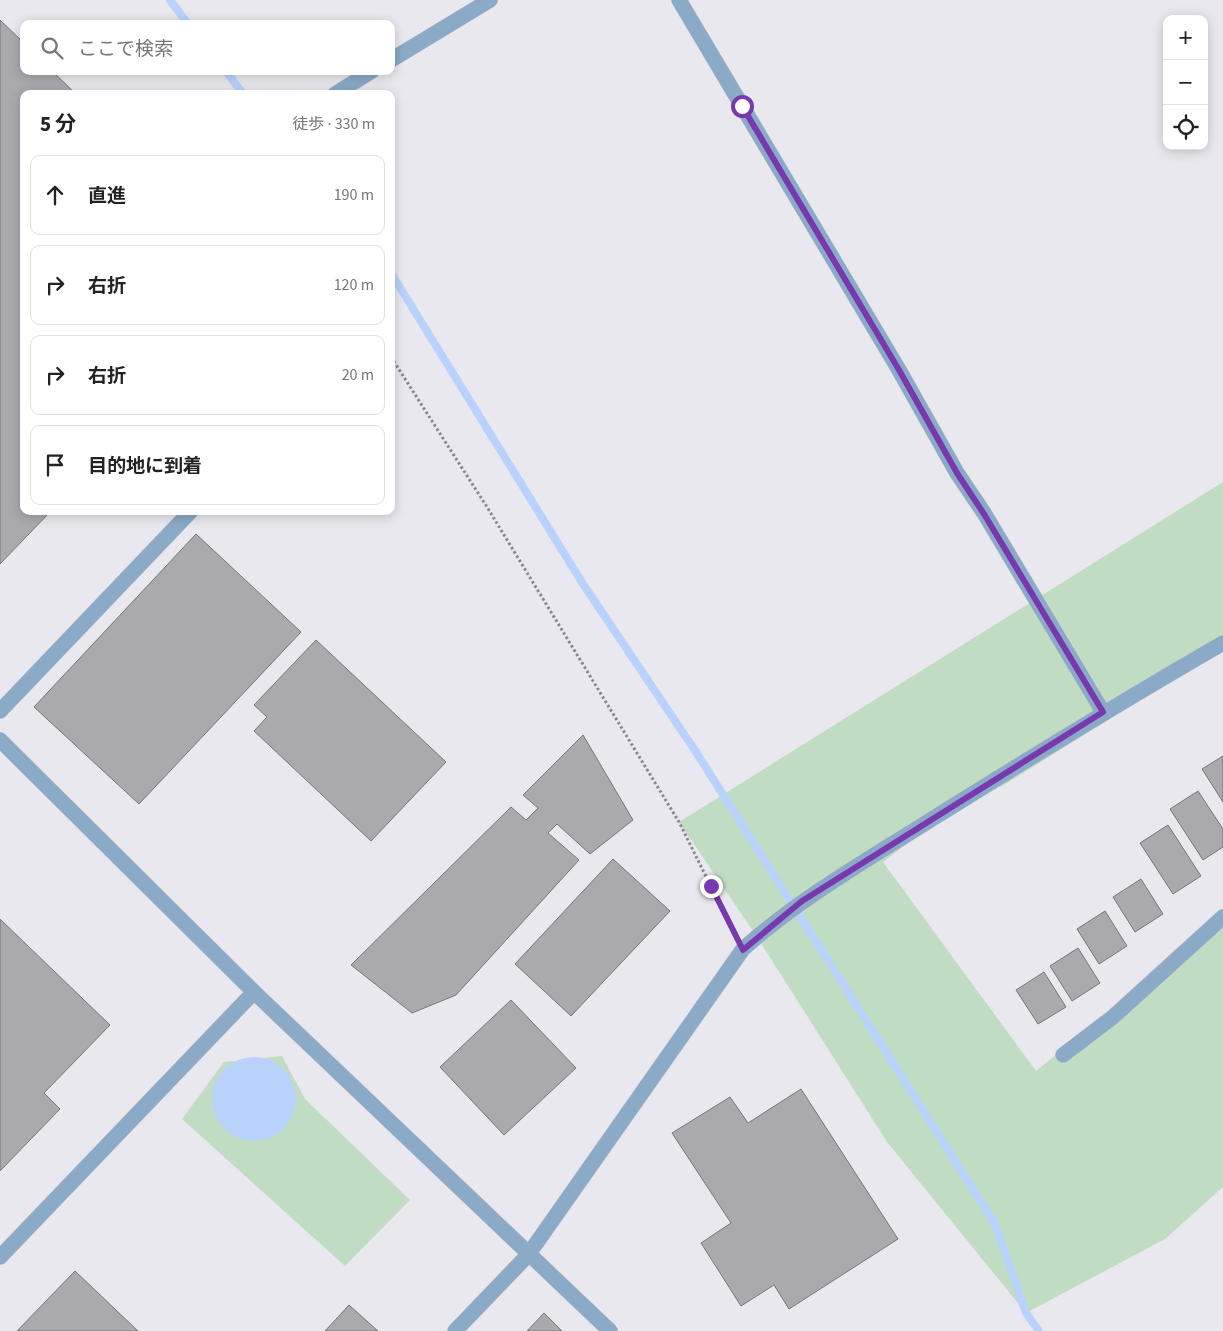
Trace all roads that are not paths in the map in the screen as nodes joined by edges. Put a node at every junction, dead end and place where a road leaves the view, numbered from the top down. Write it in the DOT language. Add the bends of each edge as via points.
graph roads {
  1 [pos="490,0"];
  2 [pos="679,0"];
  3 [pos="395,58"];
  4 [pos="366,75"];
  5 [pos="341,90"];
  6 [pos="187,515"];
  7 [pos="1223,643"];
  8 [pos="0,711"];
  9 [pos="1103,712"];
  10 [pos="0,740"];
  11 [pos="1223,917"];
  12 [pos="254,992"];
  13 [pos="1063,1055"];
  14 [pos="528,1255"];
  15 [pos="0,1257"];
  16 [pos="455,1331"];
  17 [pos="610,1331"];
  1 -- 3 [label="street"];
  2 -- 9 [label="street" via="957,473"];
  4 -- 5 [label="street"];
  6 -- 8 [label="street"];
  7 -- 9 [label="street"];
  9 -- 14 [label="street" via="802,901 743,950"];
  10 -- 12 [label="street"];
  11 -- 13 [label="street" via="1114,1017"];
  12 -- 14 [label="street"];
  12 -- 15 [label="street"];
  14 -- 16 [label="street"];
  14 -- 17 [label="street"];
}
